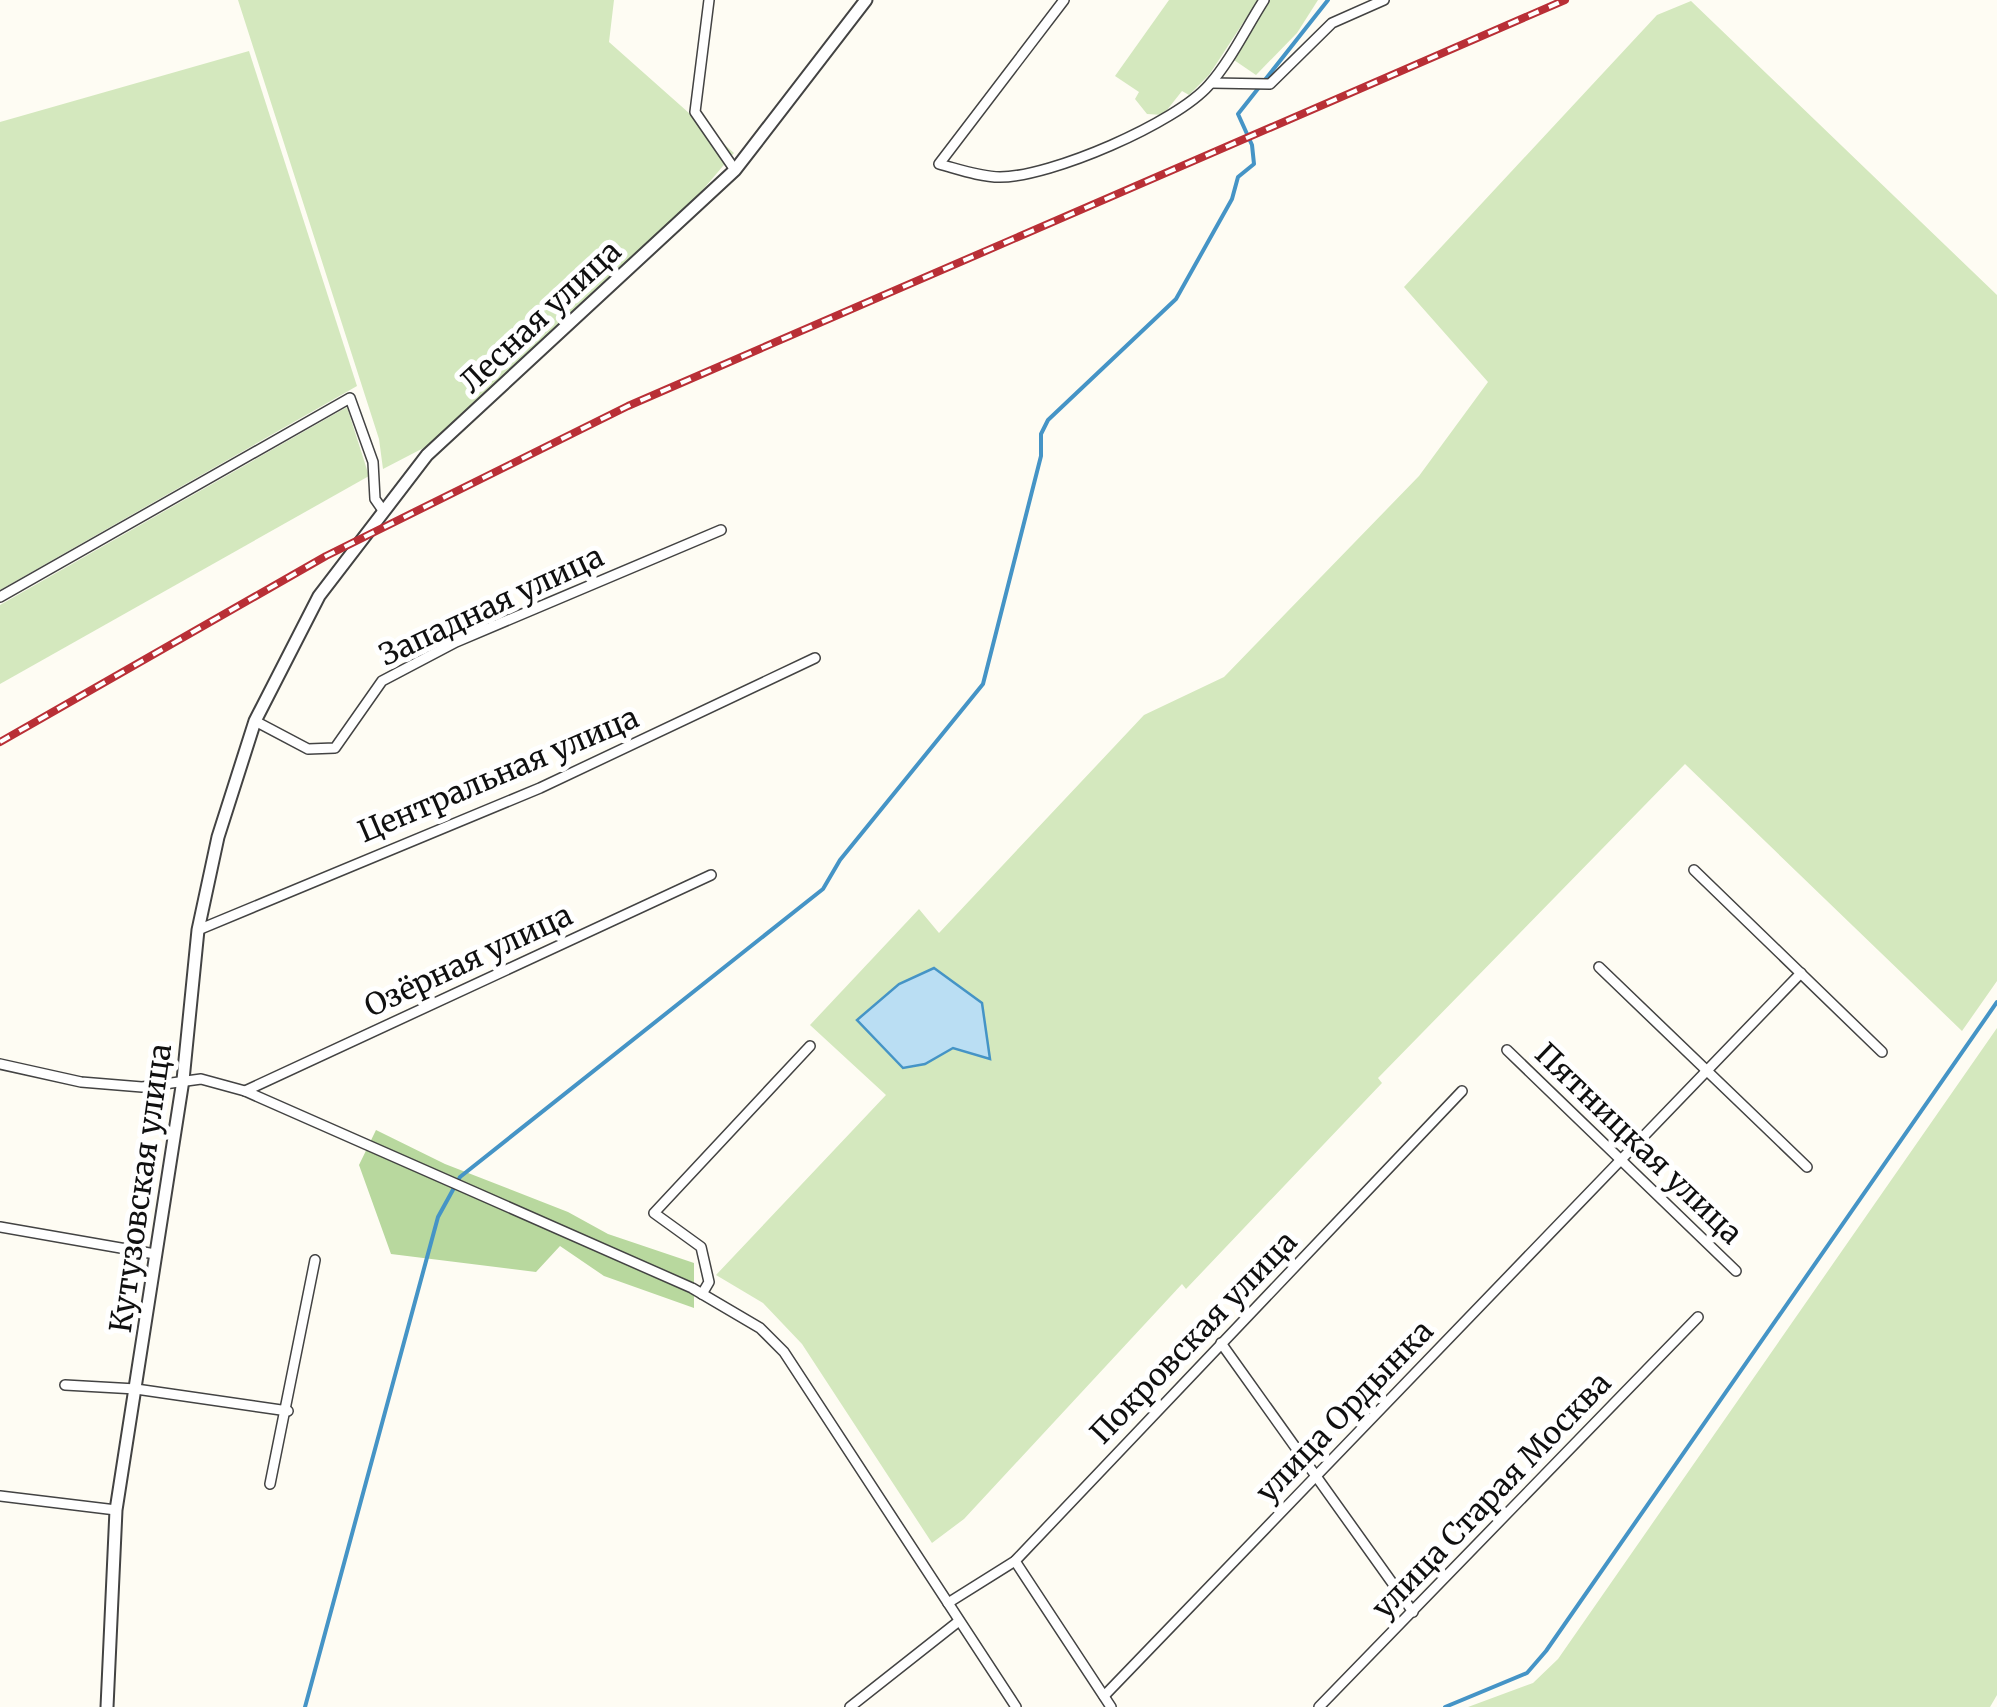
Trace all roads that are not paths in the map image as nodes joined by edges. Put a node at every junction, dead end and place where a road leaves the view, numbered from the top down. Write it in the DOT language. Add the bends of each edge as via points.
graph roads {
  1 [pos="709,0"];
  2 [pos="866,0"];
  3 [pos="1064,0"];
  4 [pos="1264,0"];
  5 [pos="1384,0"];
  6 [pos="1211,83"];
  7 [pos="736,170"];
  8 [pos="382,509"];
  9 [pos="721,530"];
  10 [pos="0,596"];
  11 [pos="814,658"];
  12 [pos="272,686"];
  13 [pos="255,721"];
  14 [pos="1694,870"];
  15 [pos="711,875"];
  16 [pos="198,930"];
  17 [pos="1600,967"];
  18 [pos="1801,974"];
  19 [pos="810,1046"];
  20 [pos="1506,1050"];
  21 [pos="1882,1052"];
  22 [pos="0,1064"];
  23 [pos="1708,1072"];
  24 [pos="183,1080"];
  25 [pos="246,1091"];
  26 [pos="1462,1091"];
  27 [pos="1621,1162"];
  28 [pos="1807,1167"];
  29 [pos="0,1228"];
  30 [pos="156,1254"];
  31 [pos="315,1260"];
  32 [pos="1736,1271"];
  33 [pos="702,1294"];
  34 [pos="1698,1317"];
  35 [pos="1222,1343"];
  36 [pos="65,1384"];
  37 [pos="136,1389"];
  38 [pos="288,1411"];
  39 [pos="1317,1475"];
  40 [pos="270,1484"];
  41 [pos="0,1496"];
  42 [pos="116,1510"];
  43 [pos="1014,1562"];
  44 [pos="948,1603"];
  45 [pos="1412,1612"];
  46 [pos="960,1621"];
  47 [pos="1104,1696"];
  48 [pos="107,1707"];
  49 [pos="850,1707"];
  50 [pos="1016,1707"];
  51 [pos="1111,1707"];
  52 [pos="1319,1707"];
  1 -- 7 [label="street" via="694,112"];
  2 -- 7 [label="street, Лесная улица"];
  3 -- 6 [label="street" via="939,164 999,177 1039,171 1144,130 1190,104"];
  4 -- 6 [label="street"];
  5 -- 6 [label="street" via="1332,23 1270,84"];
  7 -- 8 [label="street, Лесная улица" via="426,455"];
  8 -- 10 [label="street" via="350,398"];
  8 -- 12 [label="street, Лесная улица" via="302,624"];
  9 -- 13 [label="street, Западная улица" via="456,642 382,681 335,748 308,748"];
  11 -- 16 [label="street, Центральная улица" via="540,788"];
  12 -- 13 [label="street, Кутузовская улица"];
  13 -- 16 [label="street, Кутузовская улица" via="218,837"];
  14 -- 18 [label="street"];
  15 -- 25 [label="street, Озёрная улица"];
  16 -- 24 [label="street, Кутузовская улица"];
  17 -- 23 [label="street"];
  18 -- 21 [label="street"];
  18 -- 23 [label="street, улица Ордынка"];
  19 -- 33 [label="street" via="654,1214 701,1247 710,1282"];
  20 -- 27 [label="street, Пятницкая улица"];
  22 -- 24 [label="street" via="127,1086"];
  23 -- 27 [label="street, улица Ордынка"];
  23 -- 28 [label="street"];
  24 -- 25 [label="street"];
  24 -- 30 [label="street, Кутузовская улица"];
  25 -- 33 [label="street"];
  26 -- 35 [label="street, Покровская улица"];
  27 -- 32 [label="street, Пятницкая улица"];
  27 -- 39 [label="street, улица Ордынка"];
  29 -- 30 [label="street"];
  30 -- 37 [label="street, Кутузовская улица"];
  31 -- 38 [label="street"];
  33 -- 44 [label="street" via="760,1328 784,1352"];
  34 -- 45 [label="street, улица Старая Москва"];
  35 -- 39 [label="street"];
  35 -- 43 [label="street, Покровская улица"];
  36 -- 37 [label="street"];
  37 -- 38 [label="street"];
  37 -- 42 [label="street, Кутузовская улица"];
  38 -- 40 [label="street"];
  39 -- 45 [label="street"];
  39 -- 47 [label="street, улица Ордынка"];
  41 -- 42 [label="street"];
  42 -- 48 [label="street, Кутузовская улица"];
  43 -- 44 [label="street, Покровская улица"];
  43 -- 47 [label="street"];
  44 -- 46 [label="street"];
  45 -- 52 [label="street, улица Старая Москва"];
  46 -- 49 [label="street"];
  46 -- 50 [label="street"];
  47 -- 51 [label="street"];
}
